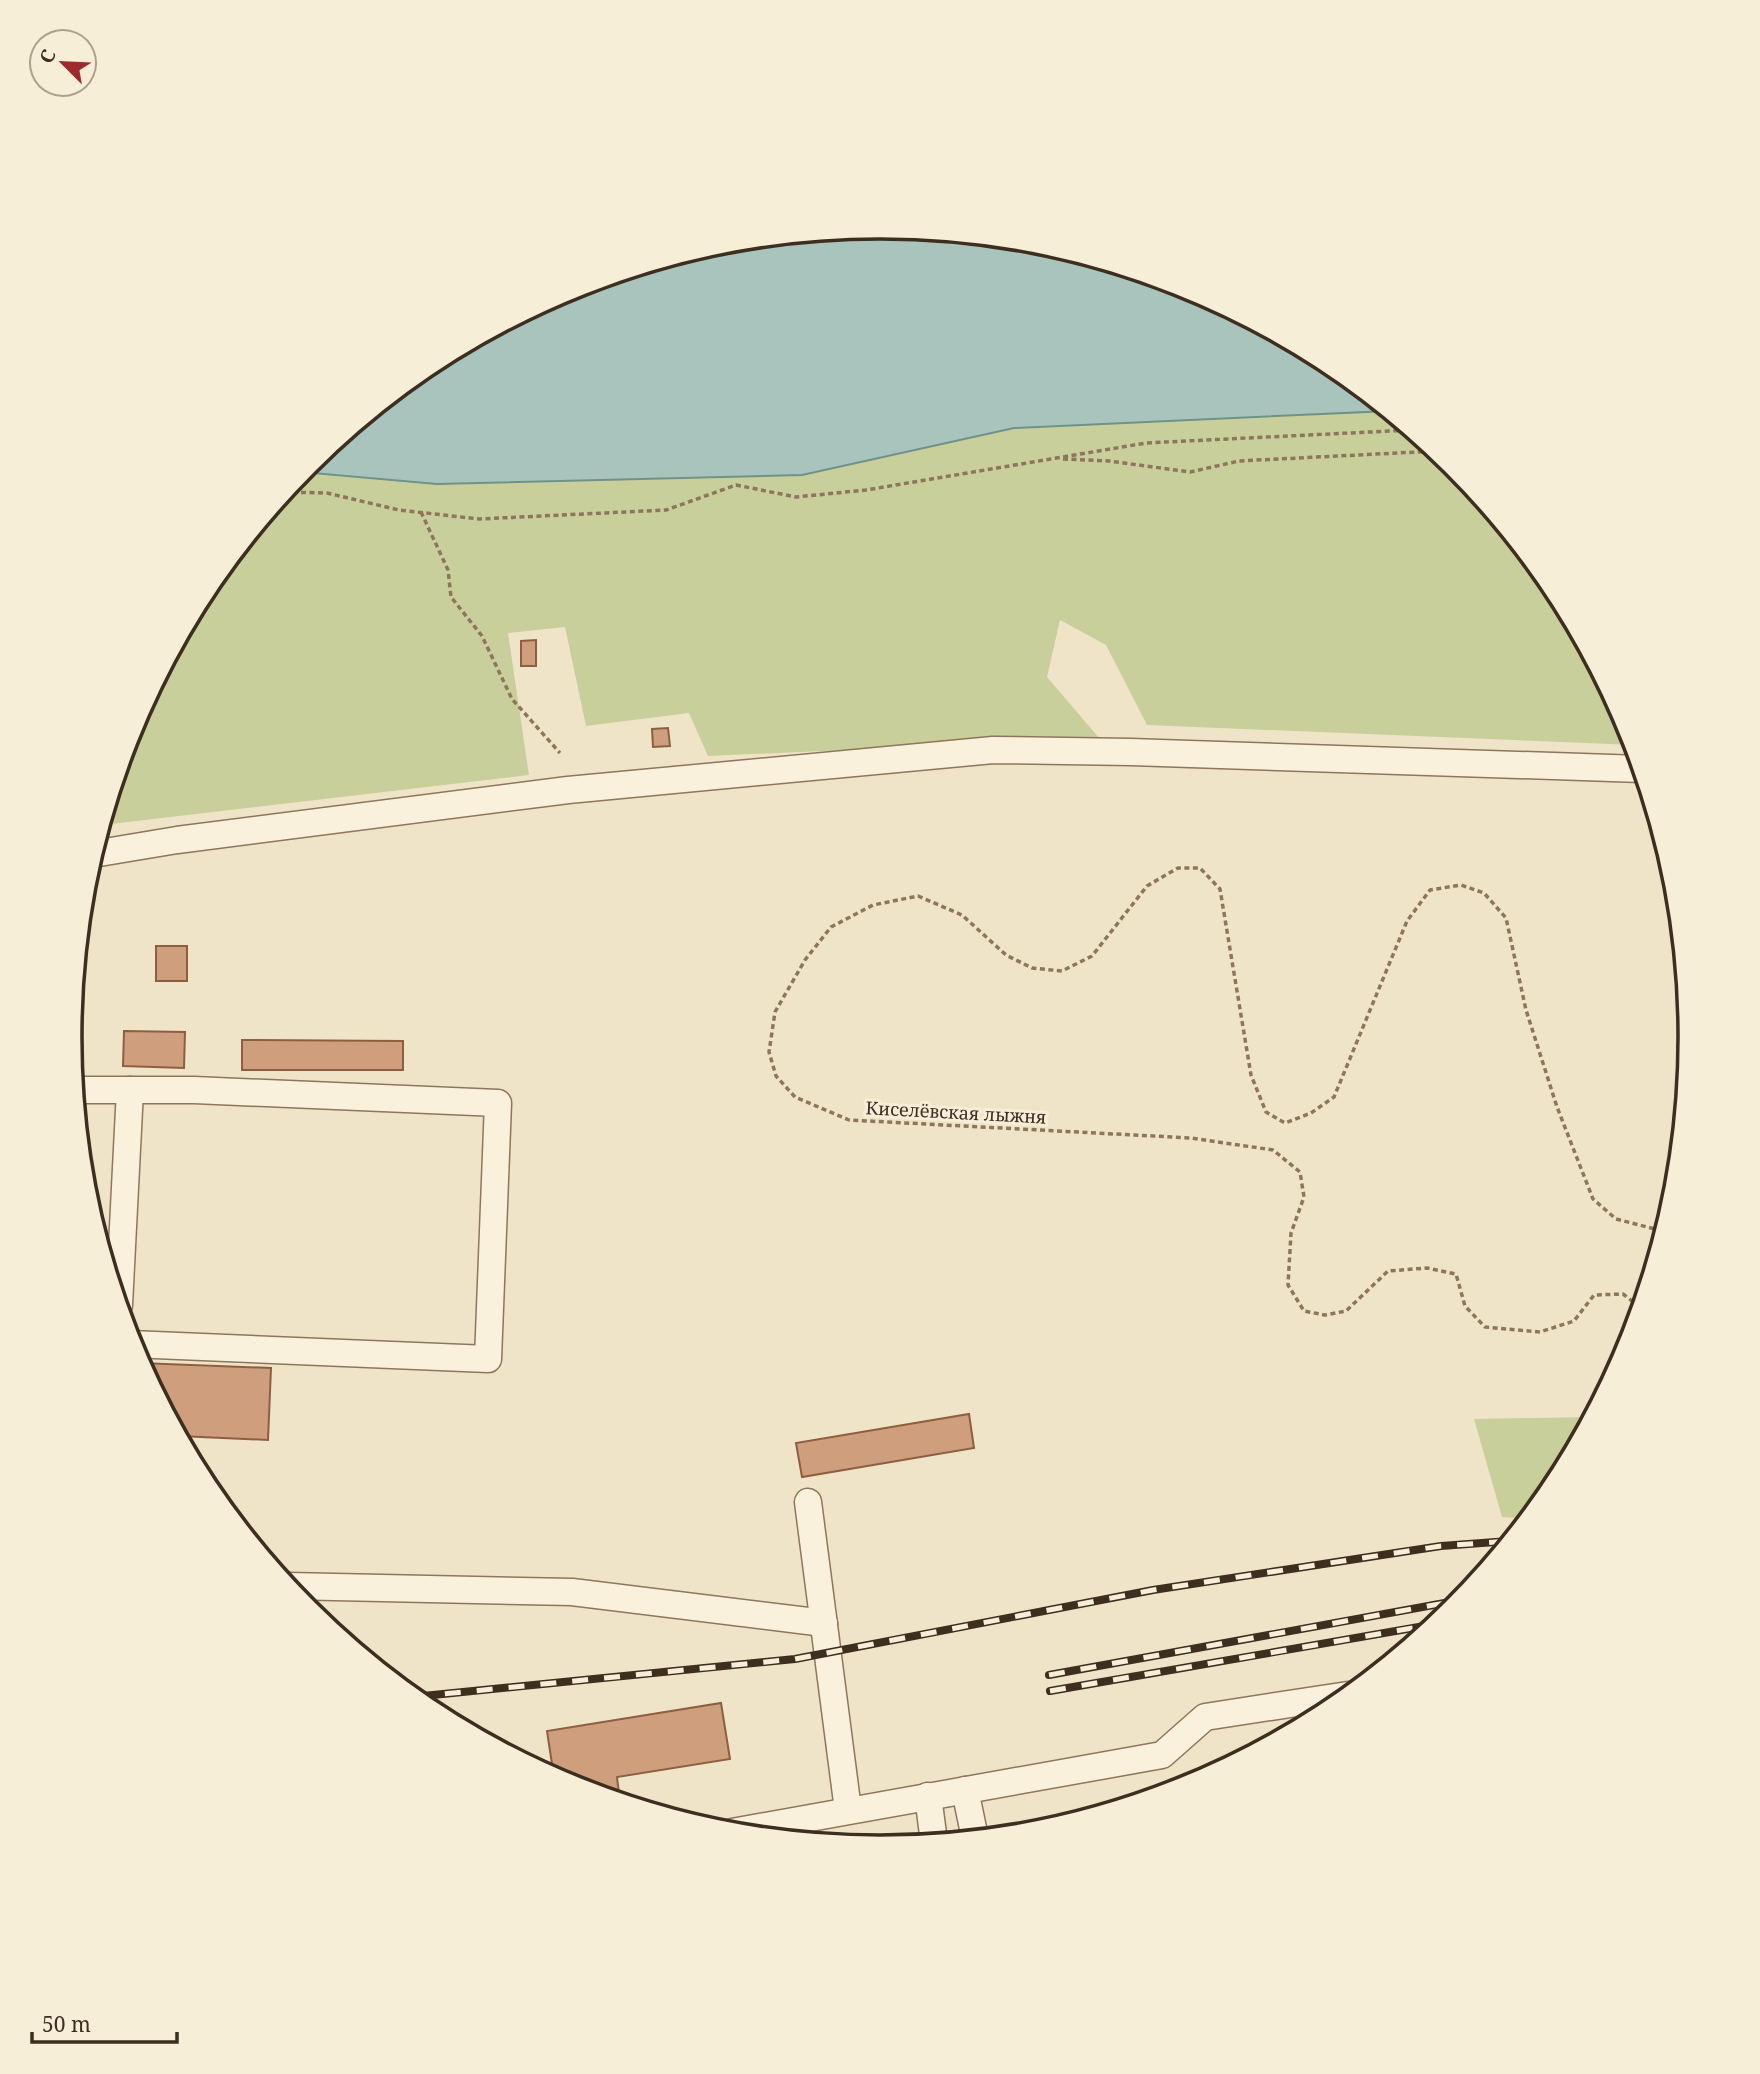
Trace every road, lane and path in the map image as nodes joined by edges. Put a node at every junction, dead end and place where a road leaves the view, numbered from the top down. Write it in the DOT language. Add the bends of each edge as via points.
graph roads {
  1 [pos="1398,431"];
  2 [pos="1422,452"];
  3 [pos="1054,459"];
  4 [pos="298,492"];
  5 [pos="421,512"];
  6 [pos="560,753"];
  7 [pos="1630,769"];
  8 [pos="104,852"];
  9 [pos="84,1090"];
  10 [pos="130,1090"];
  11 [pos="1654,1229"];
  12 [pos="120,1278"];
  13 [pos="1632,1301"];
  14 [pos="145,1346"];
  15 [pos="808,1502"];
  16 [pos="302,1586"];
  17 [pos="824,1623"];
  18 [pos="1325,1699"];
  19 [pos="965,1790"];
  20 [pos="928,1796"];
  21 [pos="848,1810"];
  22 [pos="764,1826"];
  23 [pos="973,1829"];
  24 [pos="933,1833"];
  1 -- 3 [label="path" via="1146,443"];
  2 -- 3 [label="path" via="1239,461 1190,472"];
  3 -- 5 [label="path" via="796,497 736,485 666,510 479,519"];
  4 -- 5 [label="path" via="327,493"];
  5 -- 6 [label="path" via="448,570 451,597 482,636 512,699"];
  7 -- 8 [label="street" via="993,750 568,790"];
  9 -- 10 [label="street"];
  10 -- 12 [label="street"];
  10 -- 14 [label="street" via="498,1103 488,1359"];
  11 -- 13 [label="path, Киселёвская лыжня" via="1616,1219 1593,1199 1526,1010 1506,918 1484,893 1461,885 1430,890 1408,921 1334,1097 1285,1123 1266,1112 1251,1075 1220,889 1200,869 1178,868 1147,886 1091,956 1062,971 1032,968 1006,956 962,915 918,896 873,905 831,927 805,960 775,1012 769,1052 776,1076 795,1097 849,1120 1191,1138 1273,1150 1300,1172 1304,1197 1291,1233 1289,1285 1304,1311 1325,1315 1346,1311 1388,1271 1427,1268 1456,1274 1465,1306 1485,1327 1540,1332 1574,1321 1594,1296 1623,1294"];
  15 -- 17 [label="street"];
  16 -- 17 [label="street" via="572,1592"];
  17 -- 21 [label="street"];
  18 -- 19 [label="street" via="1205,1717 1162,1755"];
  19 -- 20 [label="street"];
  19 -- 23 [label="street"];
  20 -- 21 [label="street"];
  20 -- 24 [label="street"];
  21 -- 22 [label="street"];
}
